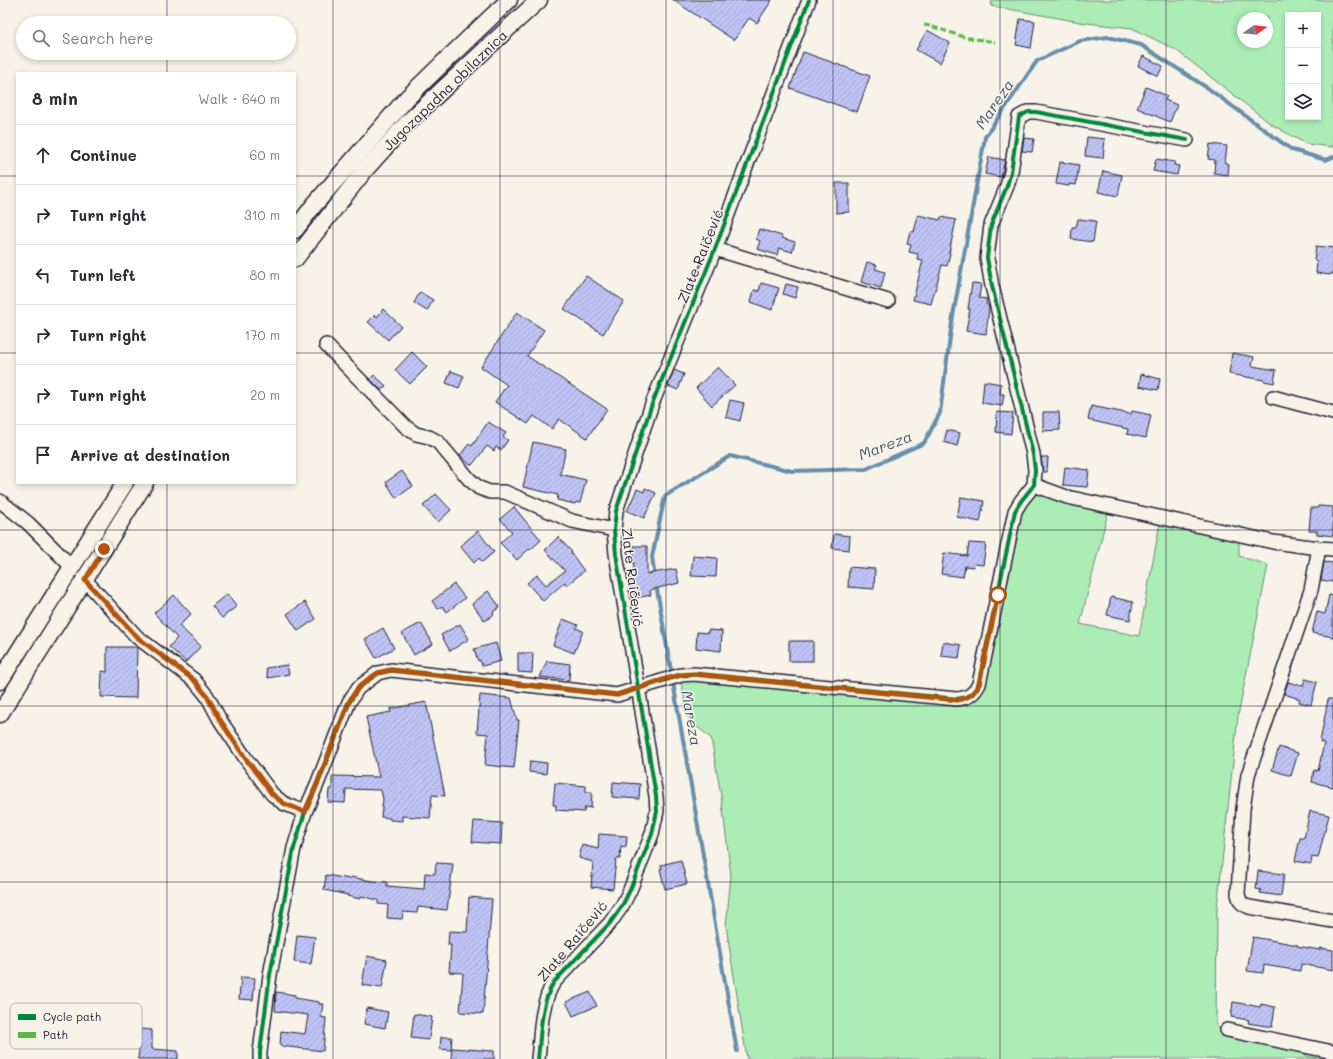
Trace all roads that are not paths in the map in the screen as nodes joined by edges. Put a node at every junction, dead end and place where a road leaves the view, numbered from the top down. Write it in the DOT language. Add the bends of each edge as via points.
graph roads {
  1 [pos="509,0"];
  2 [pos="539,0"];
  3 [pos="809,0"];
  4 [pos="1187,140"];
  5 [pos="296,229"];
  6 [pos="715,249"];
  7 [pos="296,258"];
  8 [pos="888,301"];
  9 [pos="326,345"];
  10 [pos="1273,397"];
  11 [pos="1333,413"];
  12 [pos="124,484"];
  13 [pos="144,484"];
  14 [pos="1034,485"];
  15 [pos="0,501"];
  16 [pos="614,530"];
  17 [pos="1319,548"];
  18 [pos="1333,549"];
  19 [pos="72,567"];
  20 [pos="85,580"];
  21 [pos="0,681"];
  22 [pos="638,689"];
  23 [pos="0,714"];
  24 [pos="305,812"];
  25 [pos="1333,921"];
  26 [pos="1227,1030"];
  27 [pos="1333,1052"];
  28 [pos="260,1059"];
  29 [pos="538,1059"];
  1 -- 5 [label="main road, Jugozapadna obilaznica" via="408,98"];
  2 -- 7 [label="main road, Jugozapadna obilaznica" via="408,122 364,171"];
  3 -- 6 [label="street, Zlate Raičević"];
  4 -- 14 [label="street" via="1036,112 1019,116 1011,172 991,226 987,258 1033,454"];
  6 -- 8 [label="street"];
  6 -- 16 [label="street, Zlate Raičević" via="652,404 616,511"];
  9 -- 16 [label="street" via="406,426 416,434 438,442 479,488 490,492 505,492 572,521"];
  10 -- 11 [label="street"];
  12 -- 19 [label="main road"];
  13 -- 20 [label="main road"];
  14 -- 17 [label="street" via="1067,497 1273,542"];
  14 -- 22 [label="street" via="1015,512 979,684 970,696 957,700 694,674 666,679"];
  15 -- 19 [label="street" via="28,523"];
  16 -- 22 [label="street, Zlate Raičević"];
  17 -- 18 [label="street"];
  17 -- 25 [label="street" via="1311,590 1248,775 1243,808 1238,894 1242,904 1249,907"];
  19 -- 21 [label="main road"];
  20 -- 23 [label="main road"];
  20 -- 24 [label="street" via="137,637 194,680 272,794 283,803"];
  22 -- 24 [label="street" via="617,695 391,670 378,673 358,688 349,702"];
  22 -- 29 [label="street, Zlate Raičević" via="656,796 656,820 622,906 610,923 548,991"];
  24 -- 28 [label="street" via="294,848 270,975"];
  26 -- 27 [label="street"];
}
